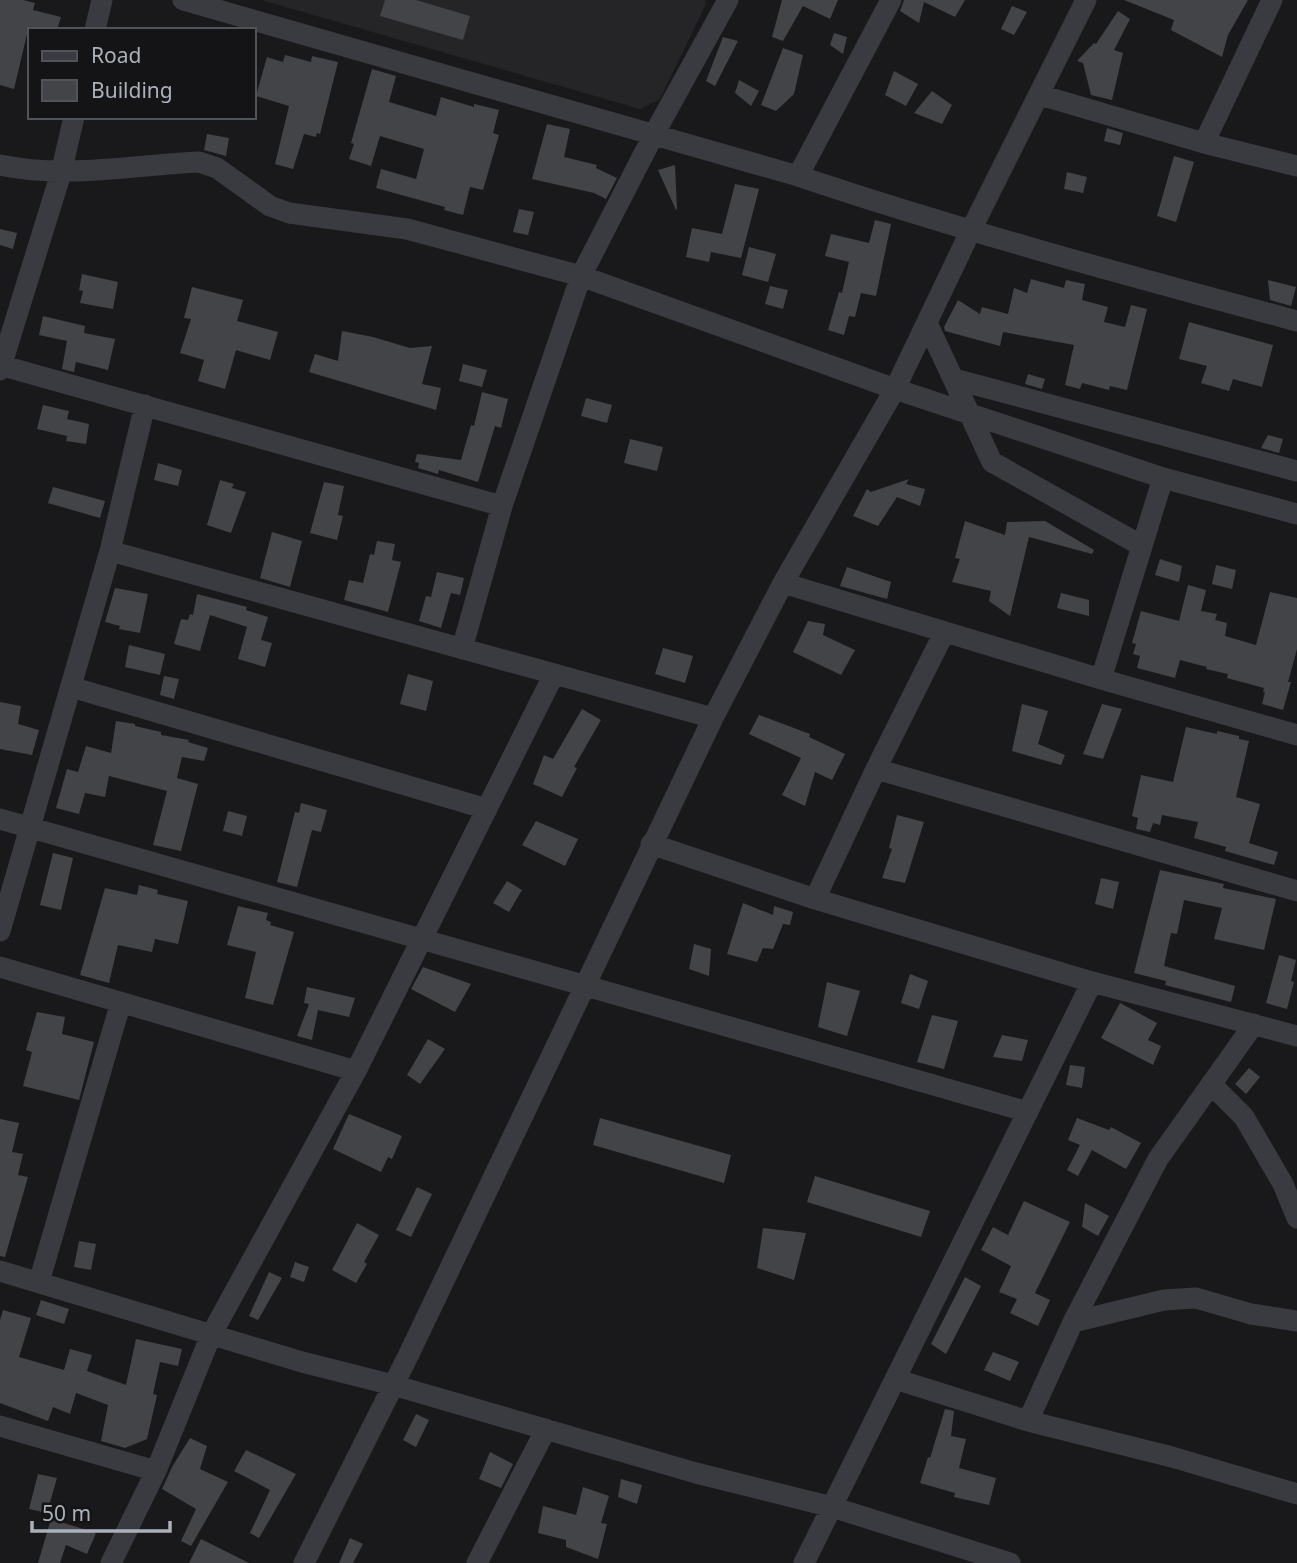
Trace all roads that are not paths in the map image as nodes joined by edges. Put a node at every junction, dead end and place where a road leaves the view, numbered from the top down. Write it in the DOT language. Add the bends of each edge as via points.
graph roads {
  1 [pos="102,0"];
  2 [pos="183,0"];
  3 [pos="728,0"];
  4 [pos="891,0"];
  5 [pos="1086,0"];
  6 [pos="1272,0"];
  7 [pos="95,28"];
  8 [pos="1041,95"];
  9 [pos="74,119"];
  10 [pos="653,136"];
  11 [pos="1204,143"];
  12 [pos="0,165"];
  13 [pos="1297,166"];
  14 [pos="61,173"];
  15 [pos="798,176"];
  16 [pos="971,230"];
  17 [pos="581,276"];
  18 [pos="1297,321"];
  19 [pos="927,323"];
  20 [pos="1,367"];
  21 [pos="954,379"];
  22 [pos="895,389"];
  23 [pos="145,405"];
  24 [pos="971,414"];
  25 [pos="1297,471"];
  26 [pos="1163,478"];
  27 [pos="502,506"];
  28 [pos="1297,514"];
  29 [pos="1142,546"];
  30 [pos="110,551"];
  31 [pos="783,583"];
  32 [pos="944,633"];
  33 [pos="462,649"];
  34 [pos="554,674"];
  35 [pos="1101,679"];
  36 [pos="71,687"];
  37 [pos="713,718"];
  38 [pos="1297,735"];
  39 [pos="876,769"];
  40 [pos="487,809"];
  41 [pos="0,819"];
  42 [pos="30,828"];
  43 [pos="651,844"];
  44 [pos="1297,891"];
  45 [pos="815,899"];
  46 [pos="0,931"];
  47 [pos="421,939"];
  48 [pos="0,967"];
  49 [pos="1092,982"];
  50 [pos="585,984"];
  51 [pos="121,1002"];
  52 [pos="1254,1024"];
  53 [pos="1297,1036"];
  54 [pos="356,1071"];
  55 [pos="1211,1084"];
  56 [pos="1028,1112"];
  57 [pos="1297,1218"];
  58 [pos="0,1271"];
  59 [pos="39,1282"];
  60 [pos="1297,1321"];
  61 [pos="1073,1322"];
  62 [pos="211,1335"];
  63 [pos="895,1379"];
  64 [pos="393,1385"];
  65 [pos="1028,1421"];
  66 [pos="0,1426"];
  67 [pos="546,1429"];
  68 [pos="156,1471"];
  69 [pos="1297,1494"];
  70 [pos="832,1507"];
  71 [pos="111,1563"];
  72 [pos="304,1563"];
  73 [pos="477,1563"];
  74 [pos="804,1563"];
  75 [pos="1010,1563"];
  1 -- 7 [label="street"];
  2 -- 10 [label="street"];
  3 -- 10 [label="street"];
  4 -- 15 [label="street"];
  5 -- 8 [label="street"];
  6 -- 11 [label="street"];
  8 -- 11 [label="street"];
  8 -- 16 [label="street"];
  9 -- 14 [label="street"];
  10 -- 15 [label="street"];
  10 -- 17 [label="street"];
  11 -- 13 [label="street"];
  12 -- 14 [label="street"];
  14 -- 17 [label="street" via="199,162 217,168 270,206 289,213 407,229"];
  14 -- 20 [label="street"];
  15 -- 16 [label="street"];
  16 -- 18 [label="street"];
  16 -- 19 [label="street"];
  17 -- 22 [label="street"];
  17 -- 27 [label="street"];
  19 -- 21 [label="street"];
  19 -- 22 [label="street"];
  20 -- 23 [label="street"];
  21 -- 24 [label="street"];
  21 -- 25 [label="street"];
  22 -- 24 [label="street"];
  22 -- 31 [label="street"];
  23 -- 27 [label="street"];
  23 -- 30 [label="street"];
  24 -- 26 [label="street"];
  24 -- 29 [label="street" via="992,462"];
  26 -- 28 [label="street"];
  26 -- 29 [label="street"];
  27 -- 33 [label="street"];
  29 -- 35 [label="street"];
  30 -- 33 [label="street"];
  30 -- 36 [label="street"];
  31 -- 32 [label="street"];
  31 -- 37 [label="street"];
  32 -- 35 [label="street"];
  32 -- 39 [label="street"];
  33 -- 34 [label="street"];
  34 -- 37 [label="street"];
  34 -- 40 [label="street"];
  35 -- 38 [label="street"];
  36 -- 40 [label="street"];
  36 -- 42 [label="street"];
  37 -- 43 [label="street"];
  39 -- 44 [label="street"];
  39 -- 45 [label="street"];
  40 -- 47 [label="street"];
  41 -- 42 [label="street"];
  42 -- 46 [label="street"];
  42 -- 47 [label="street"];
  43 -- 45 [label="street"];
  43 -- 50 [label="street"];
  45 -- 49 [label="street"];
  47 -- 50 [label="street"];
  47 -- 54 [label="street"];
  48 -- 51 [label="street"];
  49 -- 52 [label="street"];
  49 -- 56 [label="street"];
  50 -- 56 [label="street"];
  50 -- 64 [label="street"];
  51 -- 54 [label="street"];
  51 -- 59 [label="street"];
  52 -- 53 [label="street"];
  52 -- 55 [label="street"];
  54 -- 62 [label="street"];
  55 -- 57 [label="street" via="1244,1117"];
  55 -- 61 [label="street" via="1158,1159"];
  56 -- 63 [label="street"];
  58 -- 59 [label="street"];
  59 -- 62 [label="street"];
  60 -- 61 [label="street" via="1196,1298 1154,1302"];
  61 -- 65 [label="street"];
  62 -- 64 [label="street"];
  62 -- 68 [label="street"];
  63 -- 65 [label="street"];
  63 -- 70 [label="street"];
  64 -- 67 [label="street"];
  64 -- 72 [label="street"];
  65 -- 69 [label="street"];
  66 -- 68 [label="street"];
  67 -- 70 [label="street"];
  67 -- 73 [label="street"];
  68 -- 71 [label="street"];
  70 -- 74 [label="street"];
  70 -- 75 [label="street"];
}
